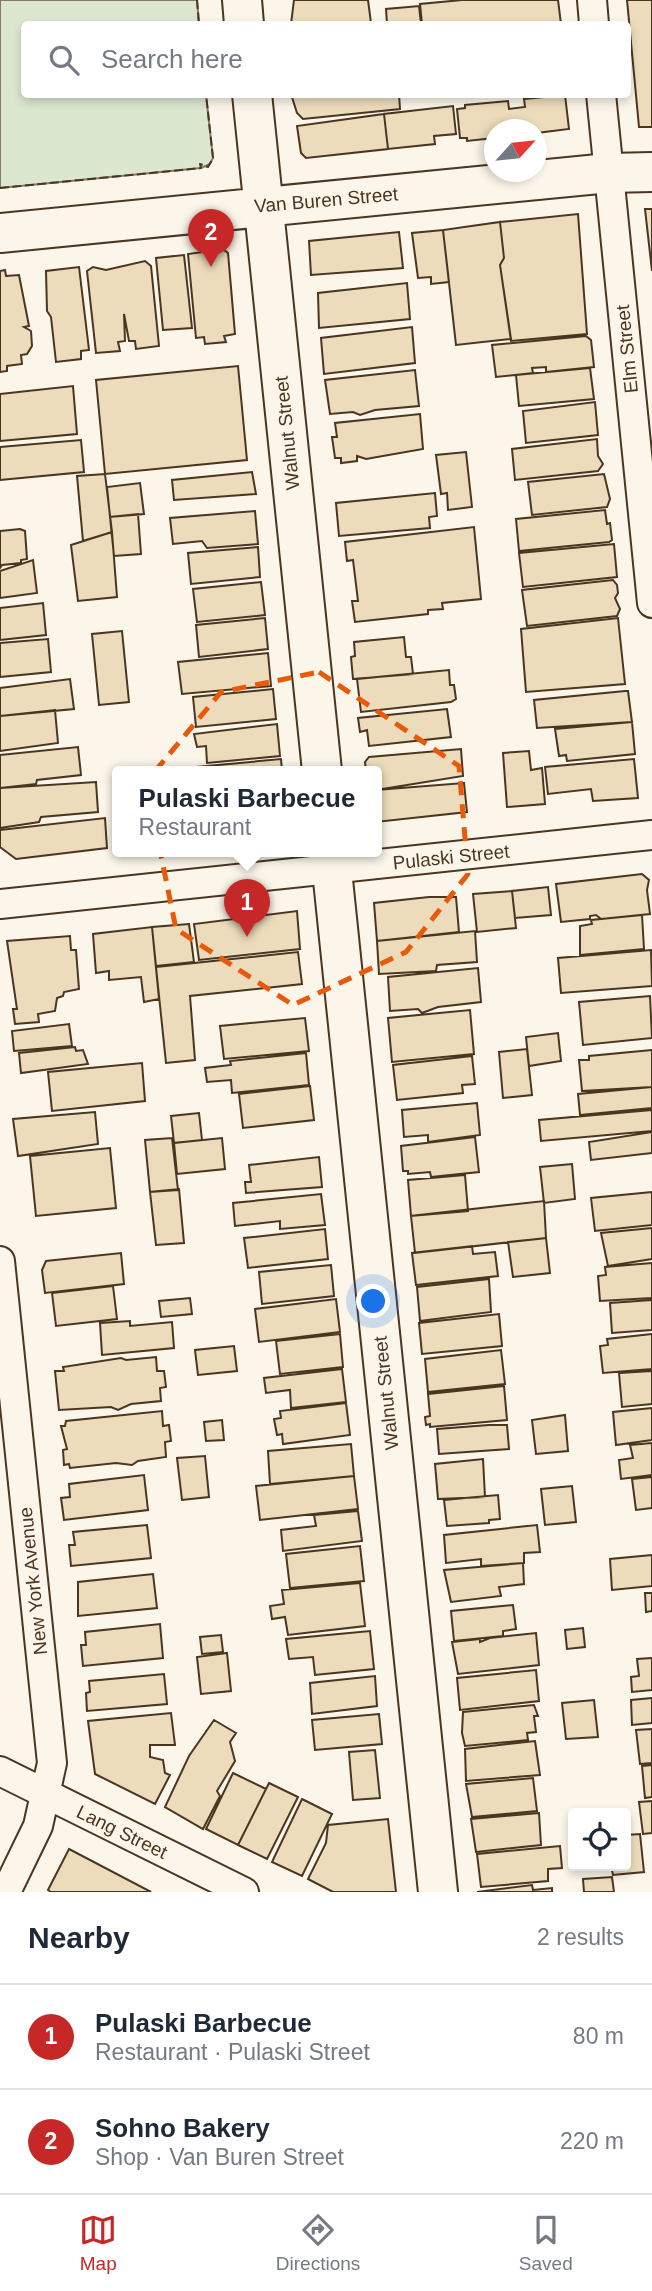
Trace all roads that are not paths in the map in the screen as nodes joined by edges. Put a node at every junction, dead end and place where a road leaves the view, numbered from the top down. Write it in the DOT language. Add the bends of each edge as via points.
graph roads {
  1 [pos="242,0"];
  2 [pos="592,0"];
  3 [pos="244,21"];
  4 [pos="594,21"];
  5 [pos="252,98"];
  6 [pos="601,98"];
  7 [pos="652,172"];
  8 [pos="609,173"];
  9 [pos="263,205"];
  10 [pos="0,233"];
  11 [pos="652,603"];
  12 [pos="320,766"];
  13 [pos="652,835"];
  14 [pos="382,856"];
  15 [pos="370,857"];
  16 [pos="331,860"];
  17 [pos="0,904"];
  18 [pos="0,1261"];
  19 [pos="0,1771"];
  20 [pos="46,1795"];
  21 [pos="6,1892"];
  22 [pos="244,1892"];
  23 [pos="439,1892"];
  1 -- 3 [label="street"];
  2 -- 4 [label="street"];
  5 -- 9 [label="street, Walnut Street"];
  6 -- 8 [label="street, Elm Street"];
  7 -- 8 [label="street, Van Buren Street"];
  8 -- 9 [label="street, Van Buren Street"];
  8 -- 11 [label="street, Elm Street"];
  9 -- 10 [label="street, Van Buren Street"];
  9 -- 12 [label="street, Walnut Street"];
  13 -- 14 [label="street, Pulaski Street"];
  15 -- 16 [label="street, Pulaski Street"];
  16 -- 17 [label="street, Pulaski Street"];
  16 -- 23 [label="street, Walnut Street"];
  18 -- 20 [label="street, New York Avenue" via="52,1763"];
  19 -- 20 [label="street, Lang Street"];
  20 -- 21 [label="street, New York Avenue" via="38,1826"];
  20 -- 22 [label="street, Lang Street"];
}
